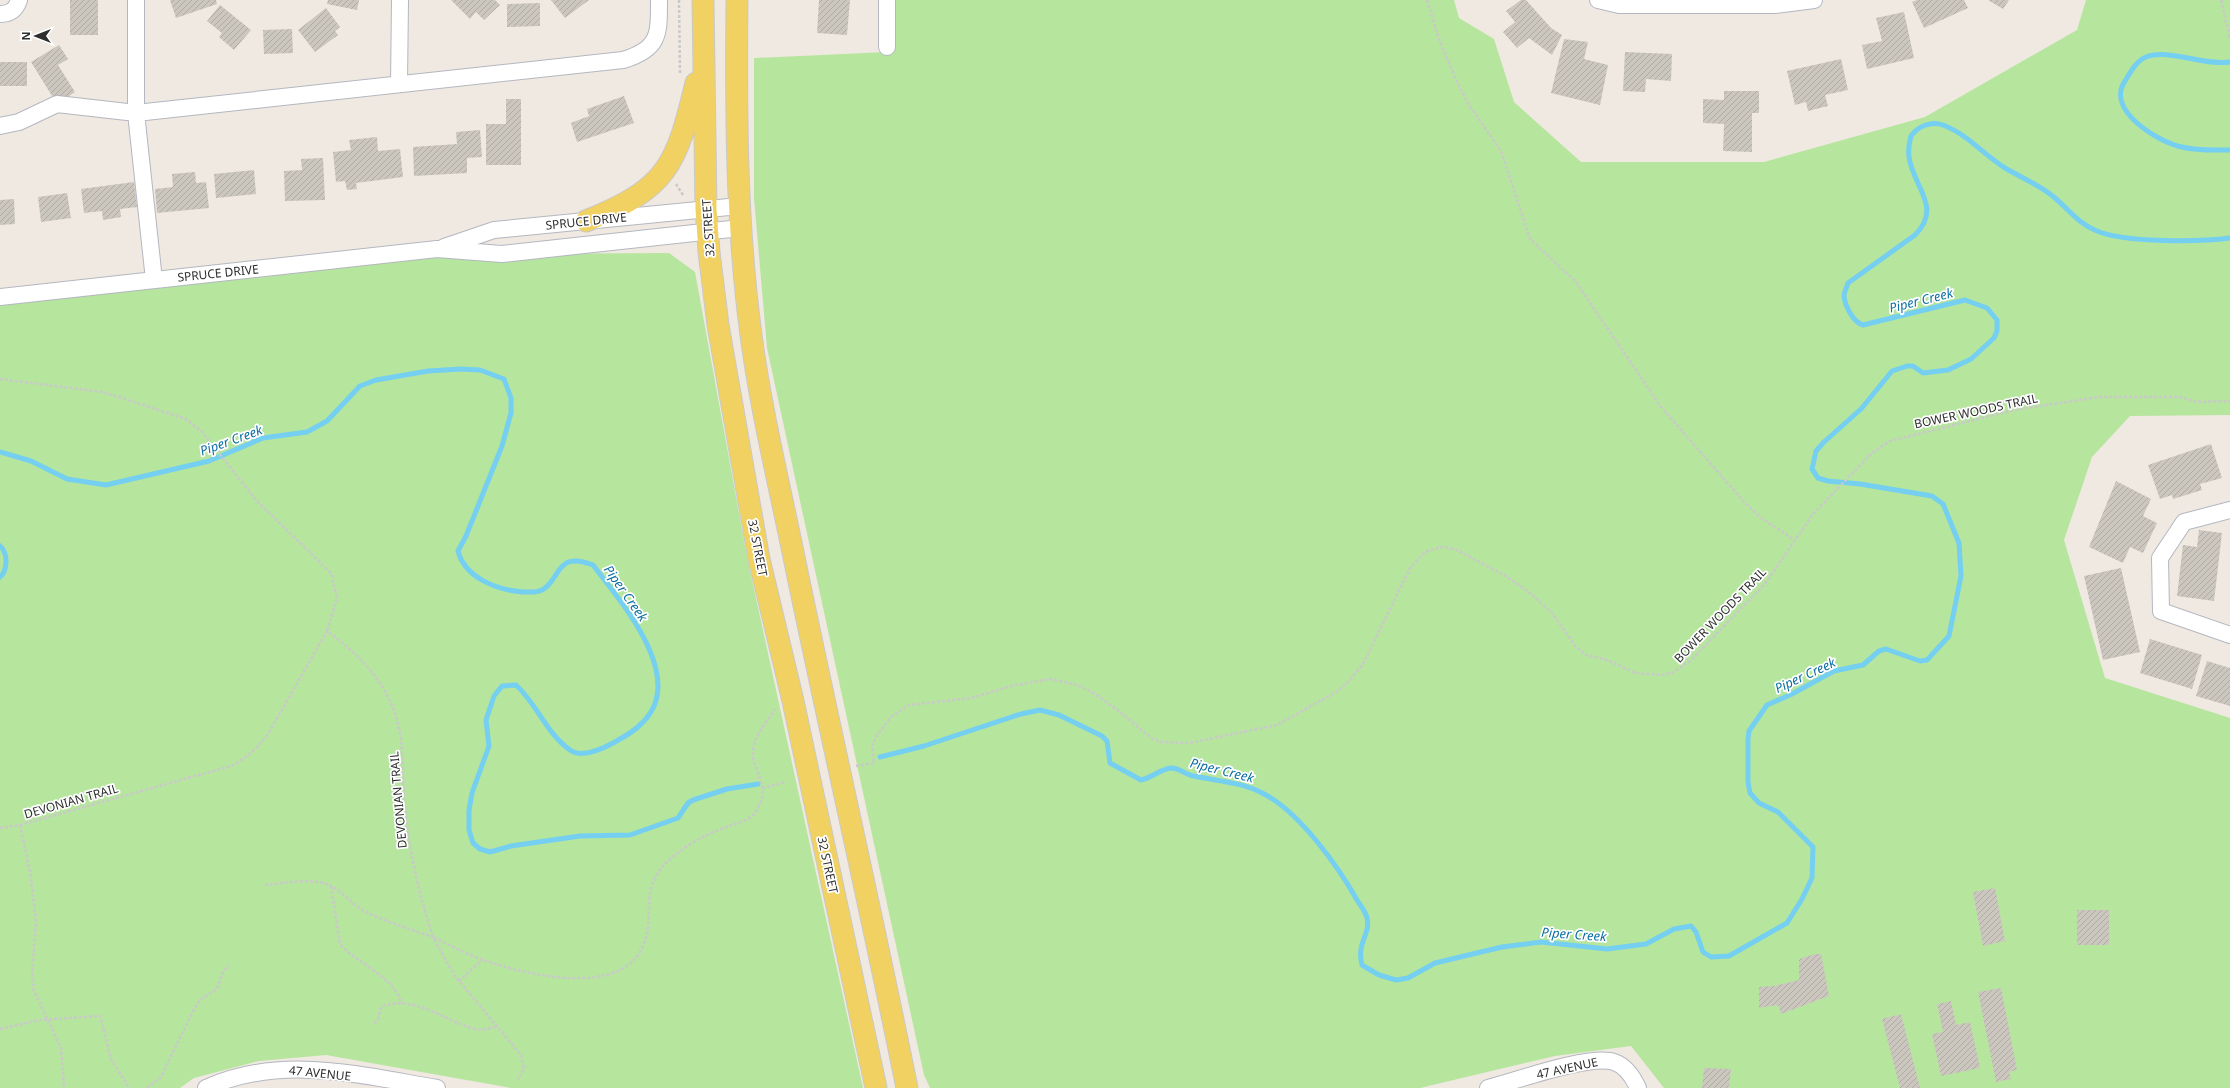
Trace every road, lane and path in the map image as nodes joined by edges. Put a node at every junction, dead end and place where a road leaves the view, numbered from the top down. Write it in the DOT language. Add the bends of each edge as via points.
graph roads {
  1 [pos="19,0"];
  2 [pos="136,0"];
  3 [pos="400,0"];
  4 [pos="659,0"];
  5 [pos="704,0"];
  6 [pos="737,0"];
  7 [pos="887,0"];
  8 [pos="1427,0"];
  9 [pos="1598,0"];
  10 [pos="1814,0"];
  11 [pos="2221,0"];
  12 [pos="0,14"];
  13 [pos="2230,39"];
  14 [pos="887,47"];
  15 [pos="704,51"];
  16 [pos="399,84"];
  17 [pos="136,113"];
  18 [pos="0,126"];
  19 [pos="672,179"];
  20 [pos="684,197"];
  21 [pos="739,206"];
  22 [pos="706,209"];
  23 [pos="586,221"];
  24 [pos="740,228"];
  25 [pos="707,231"];
  26 [pos="437,250"];
  27 [pos="154,280"];
  28 [pos="0,297"];
  29 [pos="0,379"];
  30 [pos="2230,401"];
  31 [pos="2230,510"];
  32 [pos="1794,540"];
  33 [pos="327,631"];
  34 [pos="2230,635"];
  35 [pos="775,708"];
  36 [pos="850,768"];
  37 [pos="786,782"];
  38 [pos="762,788"];
  39 [pos="20,825"];
  40 [pos="0,828"];
  41 [pos="265,885"];
  42 [pos="331,886"];
  43 [pos="433,937"];
  44 [pos="482,960"];
  45 [pos="229,965"];
  46 [pos="459,981"];
  47 [pos="401,1004"];
  48 [pos="48,1019"];
  49 [pos="374,1023"];
  50 [pos="496,1027"];
  51 [pos="0,1029"];
  52 [pos="518,1080"];
  53 [pos="64,1088"];
  54 [pos="129,1088"];
  55 [pos="147,1088"];
  56 [pos="206,1088"];
  57 [pos="437,1088"];
  58 [pos="876,1088"];
  59 [pos="907,1088"];
  60 [pos="1488,1088"];
  61 [pos="1638,1088"];
  1 -- 12 [label="street" via="14,10"];
  2 -- 17 [label="street"];
  3 -- 16 [label="street"];
  4 -- 16 [label="street" via="659,31 647,49 636,56 611,62"];
  5 -- 15 [label="main road, 32 STREET"];
  6 -- 21 [label="main road"];
  7 -- 14 [label="street"];
  8 -- 32 [label="path" via="1439,39 1460,88 1501,151 1530,239 1576,282 1661,407 1745,504"];
  9 -- 10 [label="street" via="1619,5 1775,5"];
  11 -- 13 [label="path"];
  15 -- 22 [label="main road, 32 STREET"];
  15 -- 23 [label="main road" via="685,130 664,172 635,199"];
  16 -- 17 [label="street"];
  17 -- 18 [label="street" via="57,104 20,122"];
  17 -- 27 [label="street"];
  19 -- 20 [label="path"];
  21 -- 22 [label="street, SPRUCE DRIVE"];
  21 -- 24 [label="main road"];
  22 -- 23 [label="street, SPRUCE DRIVE"];
  22 -- 25 [label="main road, 32 STREET"];
  23 -- 26 [label="street, SPRUCE DRIVE" via="494,230"];
  24 -- 25 [label="street, SPRUCE DRIVE"];
  24 -- 59 [label="main road" via="759,392"];
  25 -- 26 [label="street, SPRUCE DRIVE" via="502,254"];
  25 -- 58 [label="main road, 32 STREET" via="718,325 759,559 793,701"];
  26 -- 27 [label="street, SPRUCE DRIVE"];
  27 -- 28 [label="street, SPRUCE DRIVE"];
  29 -- 33 [label="path" via="103,392 186,419 201,431 267,511 330,573 337,598"];
  30 -- 32 [label="path, BOWER WOODS TRAIL" via="2198,402 2180,397 2099,398 2014,410 1896,438 1880,446 1863,462 1808,520"];
  31 -- 34 [label="street" via="2184,522 2160,558 2161,611"];
  32 -- 36 [label="path, BOWER WOODS TRAIL" via="1765,584 1691,660 1672,673 1636,673 1607,660 1586,655 1576,647 1552,613 1529,592 1504,575 1455,549 1441,547 1425,552 1410,568 1363,664 1347,684 1277,725 1189,743 1161,742 1151,738 1095,694 1078,685 1050,680 1011,686 971,698 909,705 891,717 876,737 872,746 874,763"];
  33 -- 39 [label="path, DEVONIAN TRAIL" via="268,734 256,750 241,761 231,766"];
  33 -- 43 [label="path, DEVONIAN TRAIL" via="348,647 378,679 396,717 400,734 405,806 413,864"];
  35 -- 38 [label="path" via="754,747 754,761"];
  37 -- 38 [label="path"];
  38 -- 44 [label="path" via="762,799 754,815 703,836 668,861 656,874 649,893 644,945 631,963 602,977 570,978 544,975"];
  39 -- 40 [label="path, DEVONIAN TRAIL"];
  39 -- 48 [label="path" via="30,871 36,921 32,973 34,991"];
  41 -- 42 [label="path" via="315,882"];
  42 -- 43 [label="path" via="362,910 378,918"];
  42 -- 47 [label="path" via="340,944 389,984 397,993"];
  43 -- 44 [label="path"];
  43 -- 46 [label="path, DEVONIAN TRAIL"];
  44 -- 46 [label="path"];
  45 -- 55 [label="path" via="224,970 217,989 200,1000 193,1011 161,1077"];
  46 -- 50 [label="path, DEVONIAN TRAIL"];
  47 -- 49 [label="path" via="383,1006 378,1020"];
  47 -- 50 [label="path" via="426,1009 476,1030"];
  48 -- 51 [label="path"];
  48 -- 53 [label="path" via="61,1048"];
  48 -- 54 [label="path" via="100,1016 111,1059"];
  50 -- 52 [label="path, DEVONIAN TRAIL" via="521,1055 524,1068"];
  56 -- 57 [label="street, 47 AVENUE" via="252,1072 299,1069"];
  60 -- 61 [label="street, 47 AVENUE" via="1592,1061 1608,1060 1622,1066"];
}
